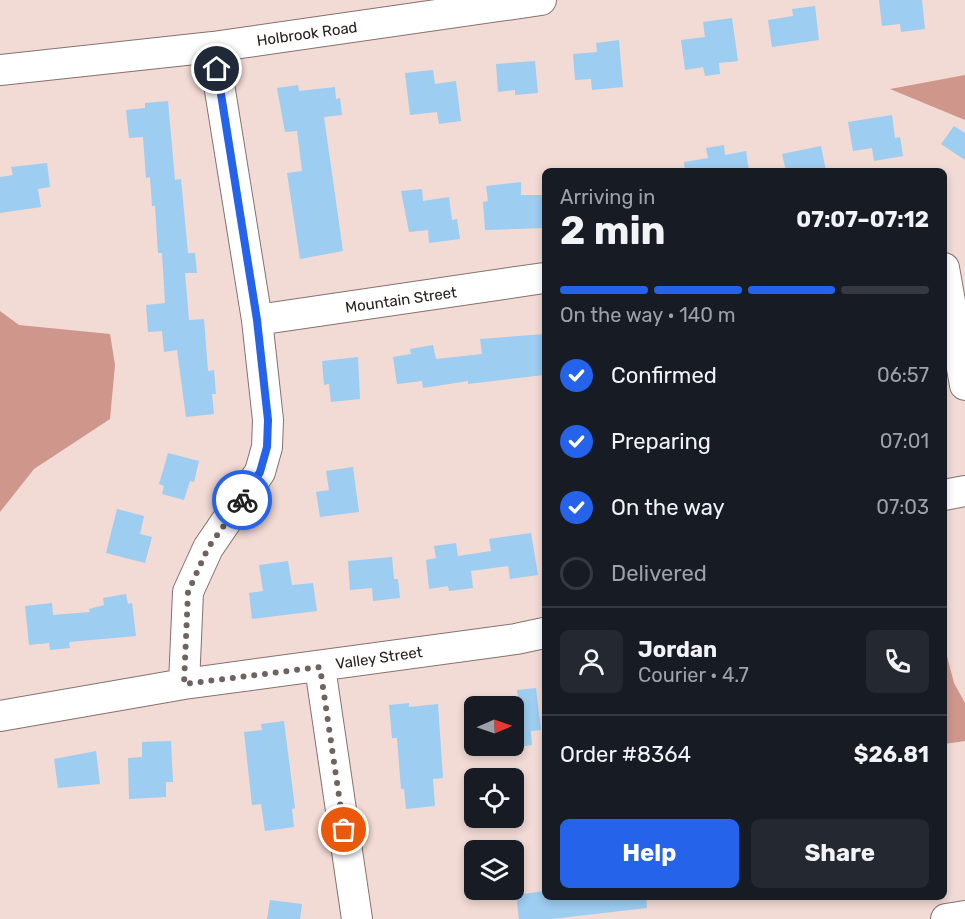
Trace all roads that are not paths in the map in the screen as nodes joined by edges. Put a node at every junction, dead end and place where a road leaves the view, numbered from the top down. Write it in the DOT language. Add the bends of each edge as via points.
graph roads {
  1 [pos="541,0"];
  2 [pos="213,47"];
  3 [pos="0,70"];
  4 [pos="542,278"];
  5 [pos="947,283"];
  6 [pos="257,320"];
  7 [pos="965,385"];
  8 [pos="965,491"];
  9 [pos="947,494"];
  10 [pos="542,633"];
  11 [pos="320,667"];
  12 [pos="184,684"];
  13 [pos="0,716"];
  14 [pos="965,916"];
  15 [pos="357,919"];
  16 [pos="946,919"];
  1 -- 2 [label="street, Holbrook Road"];
  2 -- 3 [label="street, Holbrook Road"];
  2 -- 6 [label="street"];
  4 -- 6 [label="street, Mountain Street"];
  5 -- 7 [label="street"];
  6 -- 12 [label="street" via="268,420 267,447 260,472 208,548 188,592"];
  8 -- 9 [label="street"];
  10 -- 11 [label="street, Valley Street"];
  11 -- 12 [label="street, Valley Street"];
  11 -- 15 [label="street"];
  12 -- 13 [label="street, Valley Street"];
  14 -- 16 [label="street"];
}
